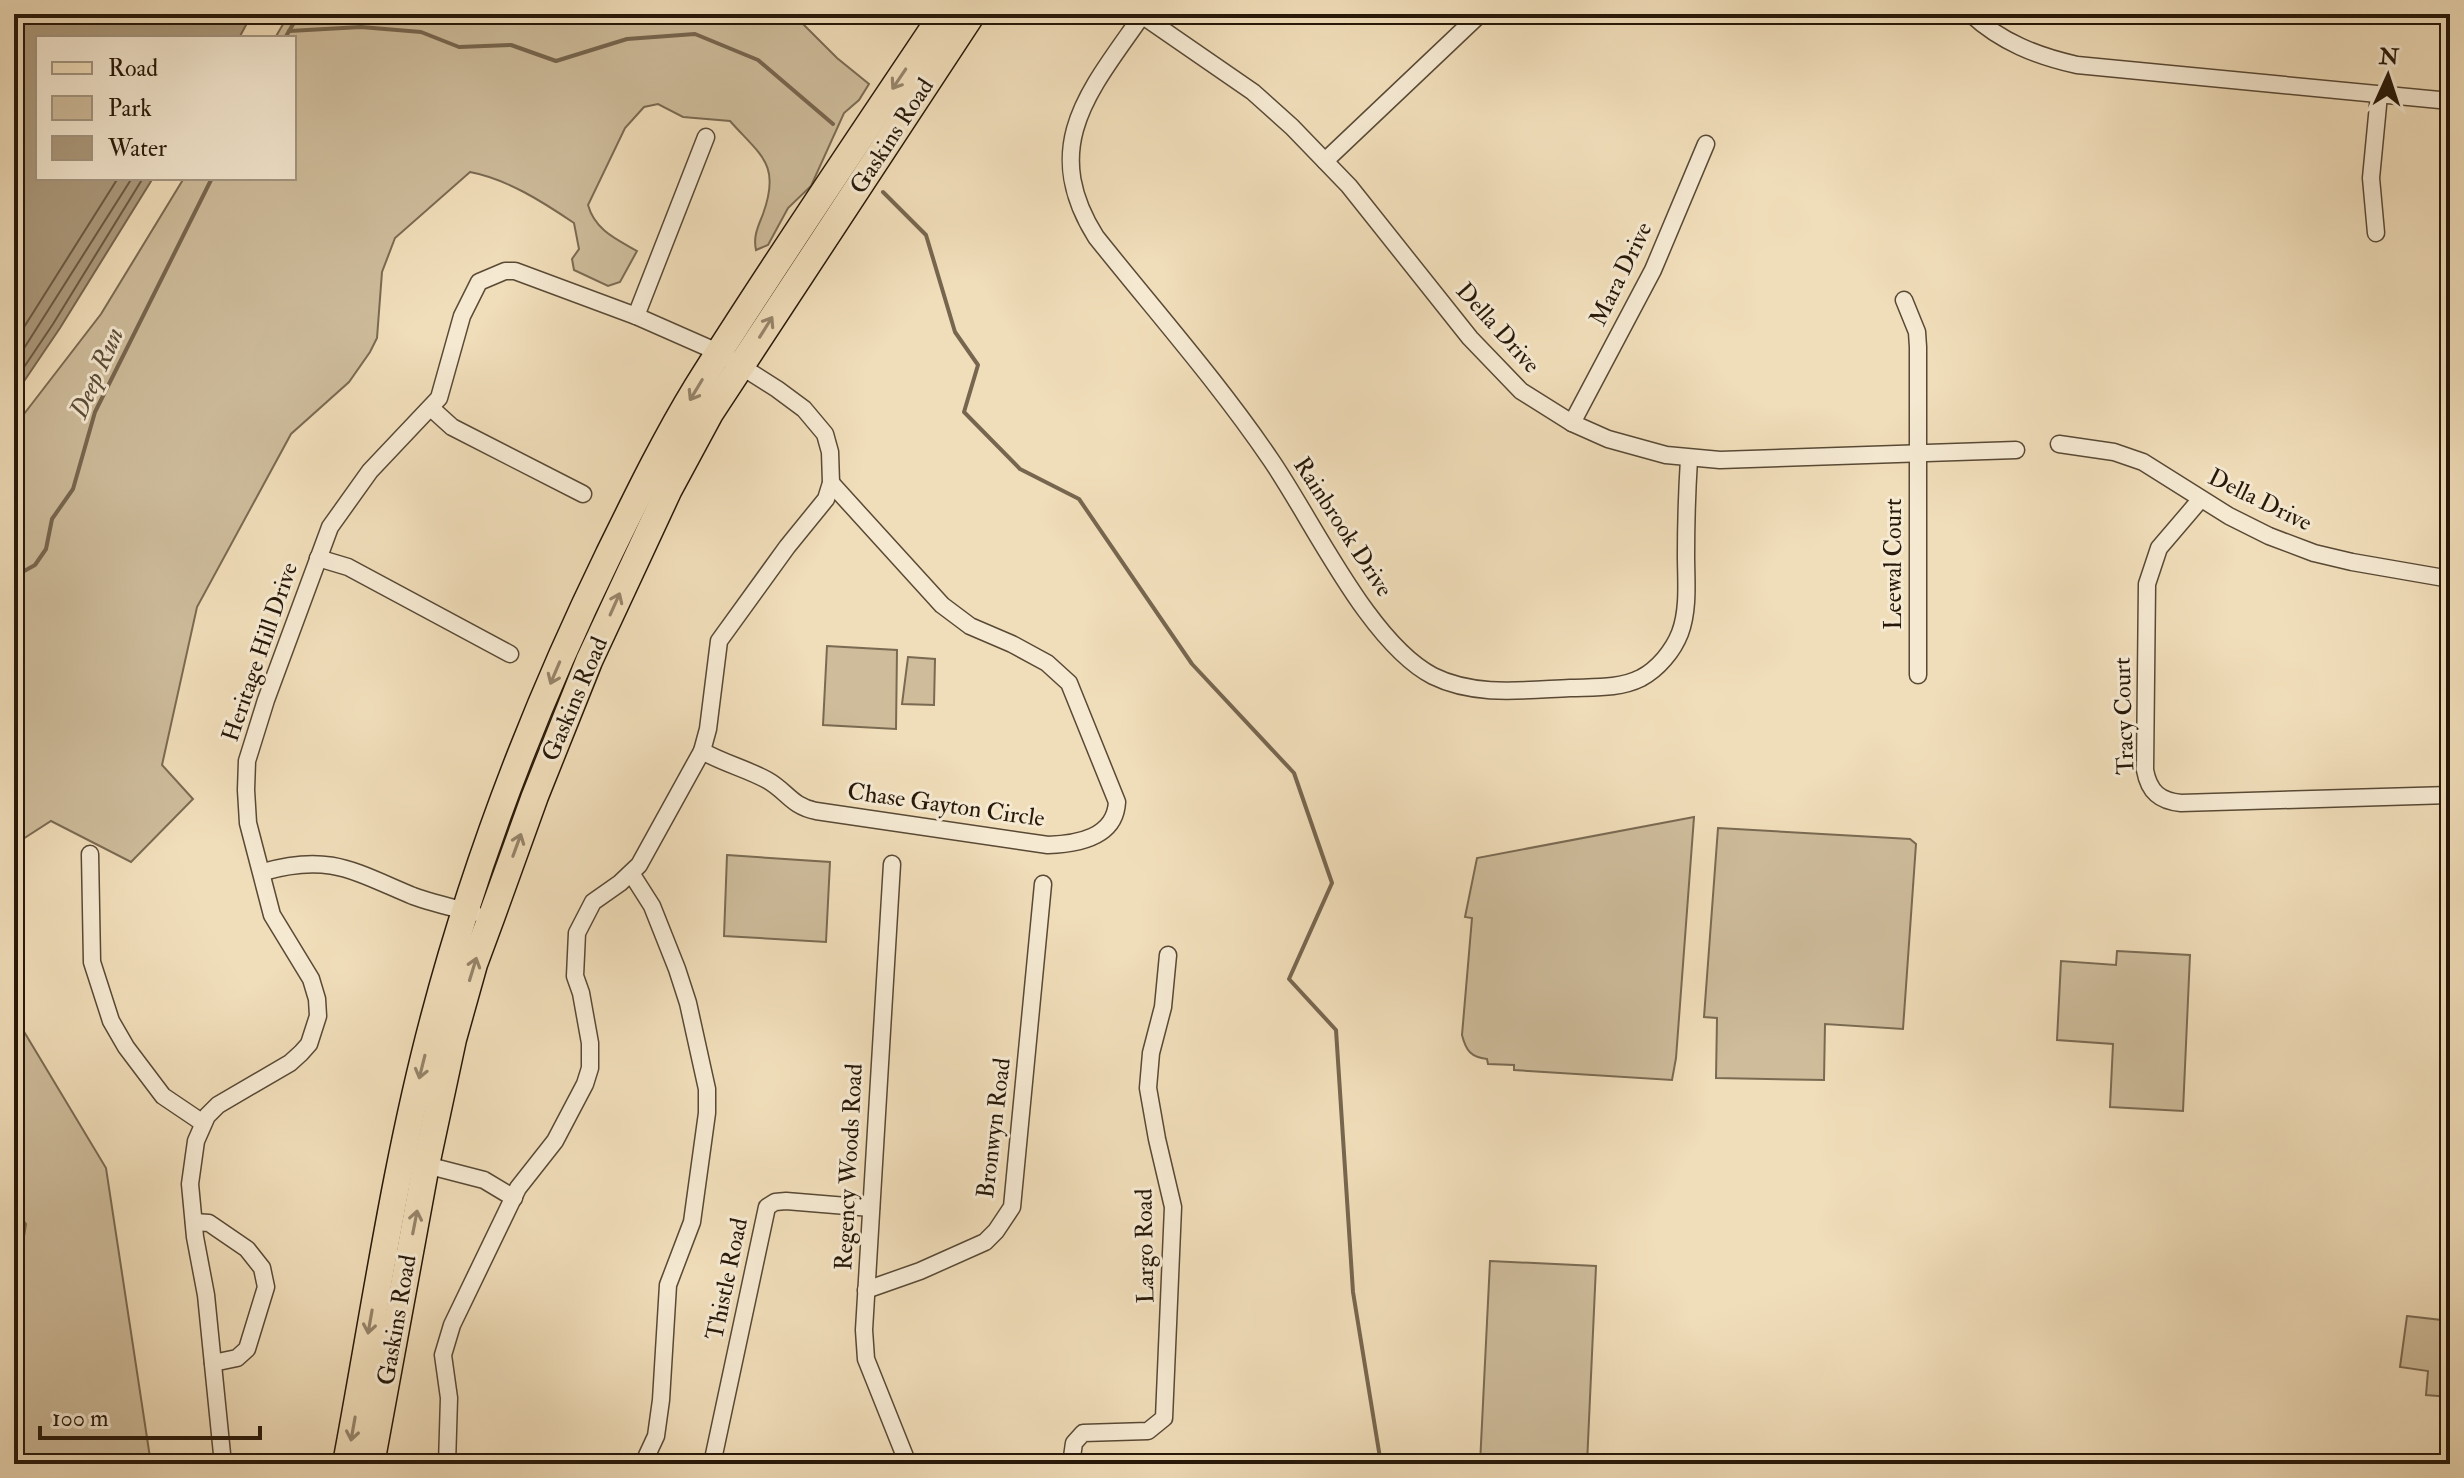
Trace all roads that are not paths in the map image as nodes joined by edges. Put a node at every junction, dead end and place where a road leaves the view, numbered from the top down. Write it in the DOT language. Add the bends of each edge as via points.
graph roads {
  1 [pos="943,14"];
  2 [pos="972,14"];
  3 [pos="1142,14"];
  4 [pos="1479,15"];
  5 [pos="1977,16"];
  6 [pos="2379,95"];
  7 [pos="2450,101"];
  8 [pos="706,137"];
  9 [pos="1706,144"];
  10 [pos="1325,161"];
  11 [pos="2376,233"];
  12 [pos="1904,300"];
  13 [pos="636,316"];
  14 [pos="731,360"];
  15 [pos="431,408"];
  16 [pos="1572,423"];
  17 [pos="2059,444"];
  18 [pos="2016,450"];
  19 [pos="1918,453"];
  20 [pos="1689,459"];
  21 [pos="831,483"];
  22 [pos="583,494"];
  23 [pos="2200,500"];
  24 [pos="318,558"];
  25 [pos="2450,579"];
  26 [pos="510,654"];
  27 [pos="1918,675"];
  28 [pos="702,751"];
  29 [pos="2450,795"];
  30 [pos="90,854"];
  31 [pos="892,864"];
  32 [pos="263,872"];
  33 [pos="631,873"];
  34 [pos="1043,884"];
  35 [pos="478,915"];
  36 [pos="1168,955"];
  37 [pos="203,1123"];
  38 [pos="426,1165"];
  39 [pos="514,1198"];
  40 [pos="871,1208"];
  41 [pos="194,1222"];
  42 [pos="866,1290"];
  43 [pos="213,1363"];
  44 [pos="223,1464"];
  45 [pos="346,1464"];
  46 [pos="371,1464"];
  47 [pos="447,1464"];
  48 [pos="643,1464"];
  49 [pos="712,1464"];
  50 [pos="908,1464"];
  51 [pos="1071,1464"];
  1 -- 14 [label="main road, Gaskins Road, one-way"];
  14 -- 2 [label="main road, Gaskins Road, one-way"];
  3 -- 10 [label="street, Della Drive" via="1253,92"];
  3 -- 20 [label="street, Rainbrook Drive" via="1081,107 1071,157 1079,206 1096,237 1250,430 1340,571 1405,656 1445,681 1480,690 1607,687 1650,673 1675,644 1685,611"];
  4 -- 10 [label="street"];
  5 -- 6 [label="street" via="2024,49 2077,65"];
  6 -- 7 [label="street"];
  6 -- 11 [label="street" via="2371,178"];
  8 -- 13 [label="street"];
  9 -- 16 [label="street, Mara Drive" via="1653,270"];
  10 -- 16 [label="street, Della Drive" via="1492,363 1521,391"];
  12 -- 19 [label="street, Leewal Court" via="1917,332"];
  13 -- 14 [label="street, Heritage Hill Drive"];
  13 -- 15 [label="street, Heritage Hill Drive" via="515,271 479,282"];
  14 -- 21 [label="street, Heritage Hill Drive" via="804,409 825,434"];
  14 -- 35 [label="main road, Gaskins Road" via="635,559"];
  15 -- 22 [label="street" via="452,427"];
  15 -- 24 [label="street, Heritage Hill Drive" via="351,494"];
  16 -- 20 [label="street, Della Drive" via="1632,447"];
  17 -- 23 [label="street, Della Drive" via="2143,462"];
  18 -- 19 [label="street, Della Drive"];
  19 -- 20 [label="street, Della Drive"];
  19 -- 27 [label="street, Leewal Court"];
  21 -- 28 [label="street" via="826,499 719,641"];
  21 -- 28 [label="street, Chase Gayton Circle" via="942,605 970,626 1047,663 1069,683 1117,802 1115,818 1086,840 1048,845 816,811 796,805 770,781"];
  23 -- 25 [label="street, Della Drive" via="2314,553"];
  23 -- 29 [label="street, Tracy Court" via="2159,548 2147,584 2145,770 2151,789 2160,798 2181,803"];
  24 -- 26 [label="street" via="348,567"];
  24 -- 32 [label="street, Heritage Hill Drive" via="247,761 248,823"];
  28 -- 33 [label="street"];
  30 -- 37 [label="street" via="92,962 111,1021 163,1096"];
  31 -- 40 [label="street, Regency Woods Road"];
  32 -- 35 [label="street" via="335,864"];
  32 -- 37 [label="street, Heritage Hill Drive" via="272,915 311,979 317,999 315,1029 309,1044 290,1063 230,1097"];
  33 -- 39 [label="street" via="593,902 577,933 575,976 590,1043 590,1068 555,1141"];
  33 -- 48 [label="street" via="652,906 677,969 707,1089 692,1222 668,1285 656,1436"];
  34 -- 42 [label="street, Bronwyn Road" via="1012,1207 985,1242"];
  38 -- 35 [label="main road, Gaskins Road, one-way" via="474,964"];
  35 -- 45 [label="main road, Gaskins Road, one-way" via="434,1018 409,1120"];
  36 -- 51 [label="street, Largo Road" via="1148,1088 1173,1207 1164,1418 1148,1431 1083,1433 1074,1443"];
  37 -- 41 [label="street" via="190,1184"];
  38 -- 39 [label="street" via="484,1180"];
  46 -- 38 [label="main road, Gaskins Road, one-way"];
  39 -- 47 [label="street" via="452,1325 443,1355 449,1398"];
  40 -- 42 [label="street, Regency Woods Road"];
  40 -- 49 [label="street, Thistle Road" via="786,1201 767,1207"];
  41 -- 43 [label="street"];
  41 -- 43 [label="street" via="209,1223 247,1249 262,1268 266,1287 247,1349 237,1358"];
  42 -- 50 [label="street, Regency Woods Road" via="866,1359"];
  43 -- 44 [label="street"];
}
